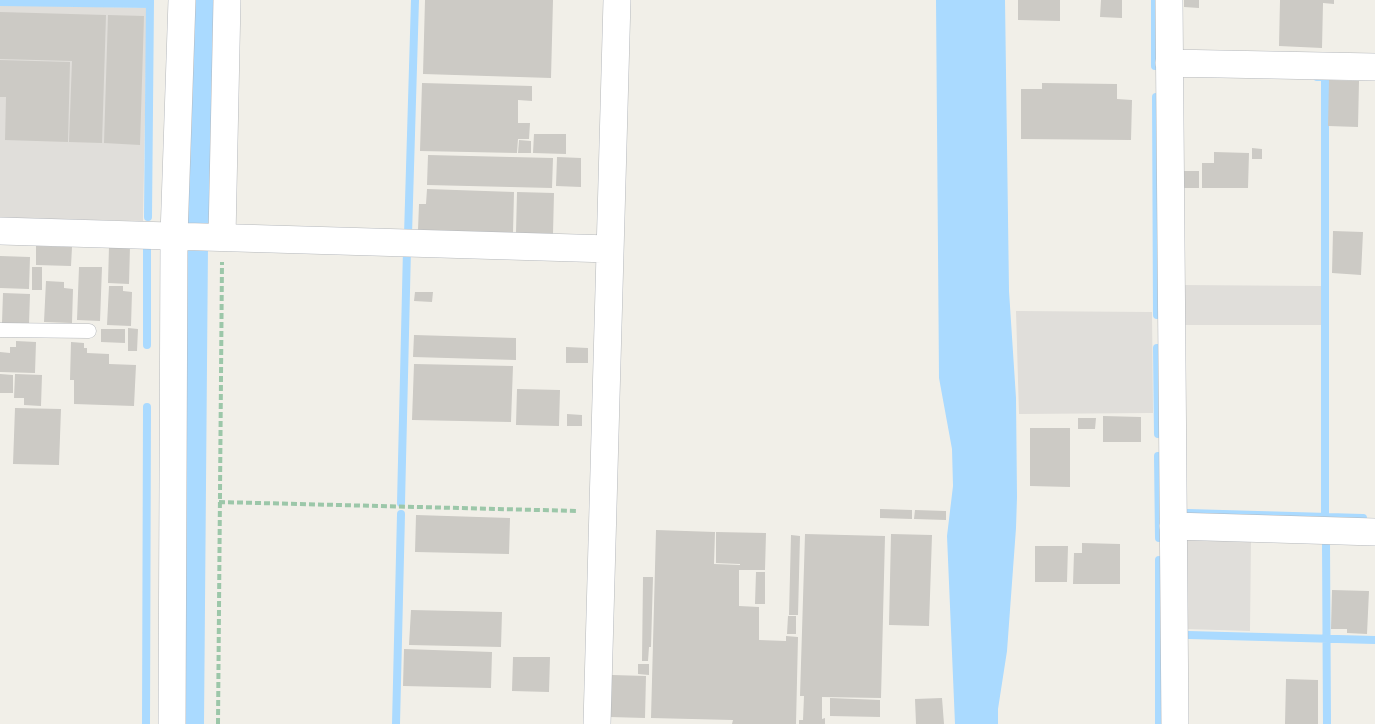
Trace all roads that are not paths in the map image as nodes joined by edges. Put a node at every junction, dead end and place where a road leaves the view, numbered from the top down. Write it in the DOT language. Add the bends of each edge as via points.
graph roads {
  1 [pos="182,0"];
  2 [pos="227,0"];
  3 [pos="616,0"];
  4 [pos="1169,0"];
  5 [pos="1169,63"];
  6 [pos="1375,67"];
  7 [pos="0,231"];
  8 [pos="178,236"];
  9 [pos="218,237"];
  10 [pos="610,249"];
  11 [pos="0,330"];
  12 [pos="89,332"];
  13 [pos="1173,526"];
  14 [pos="1375,532"];
  15 [pos="172,724"];
  16 [pos="597,724"];
  17 [pos="1175,724"];
  1 -- 8 [label="street"];
  2 -- 9 [label="street"];
  3 -- 10 [label="street"];
  4 -- 5 [label="street"];
  5 -- 6 [label="street"];
  5 -- 13 [label="street"];
  7 -- 8 [label="street"];
  8 -- 9 [label="street"];
  8 -- 15 [label="street"];
  9 -- 10 [label="street"];
  10 -- 16 [label="street"];
  11 -- 12 [label="lane"];
  13 -- 14 [label="street"];
  13 -- 17 [label="street"];
}
